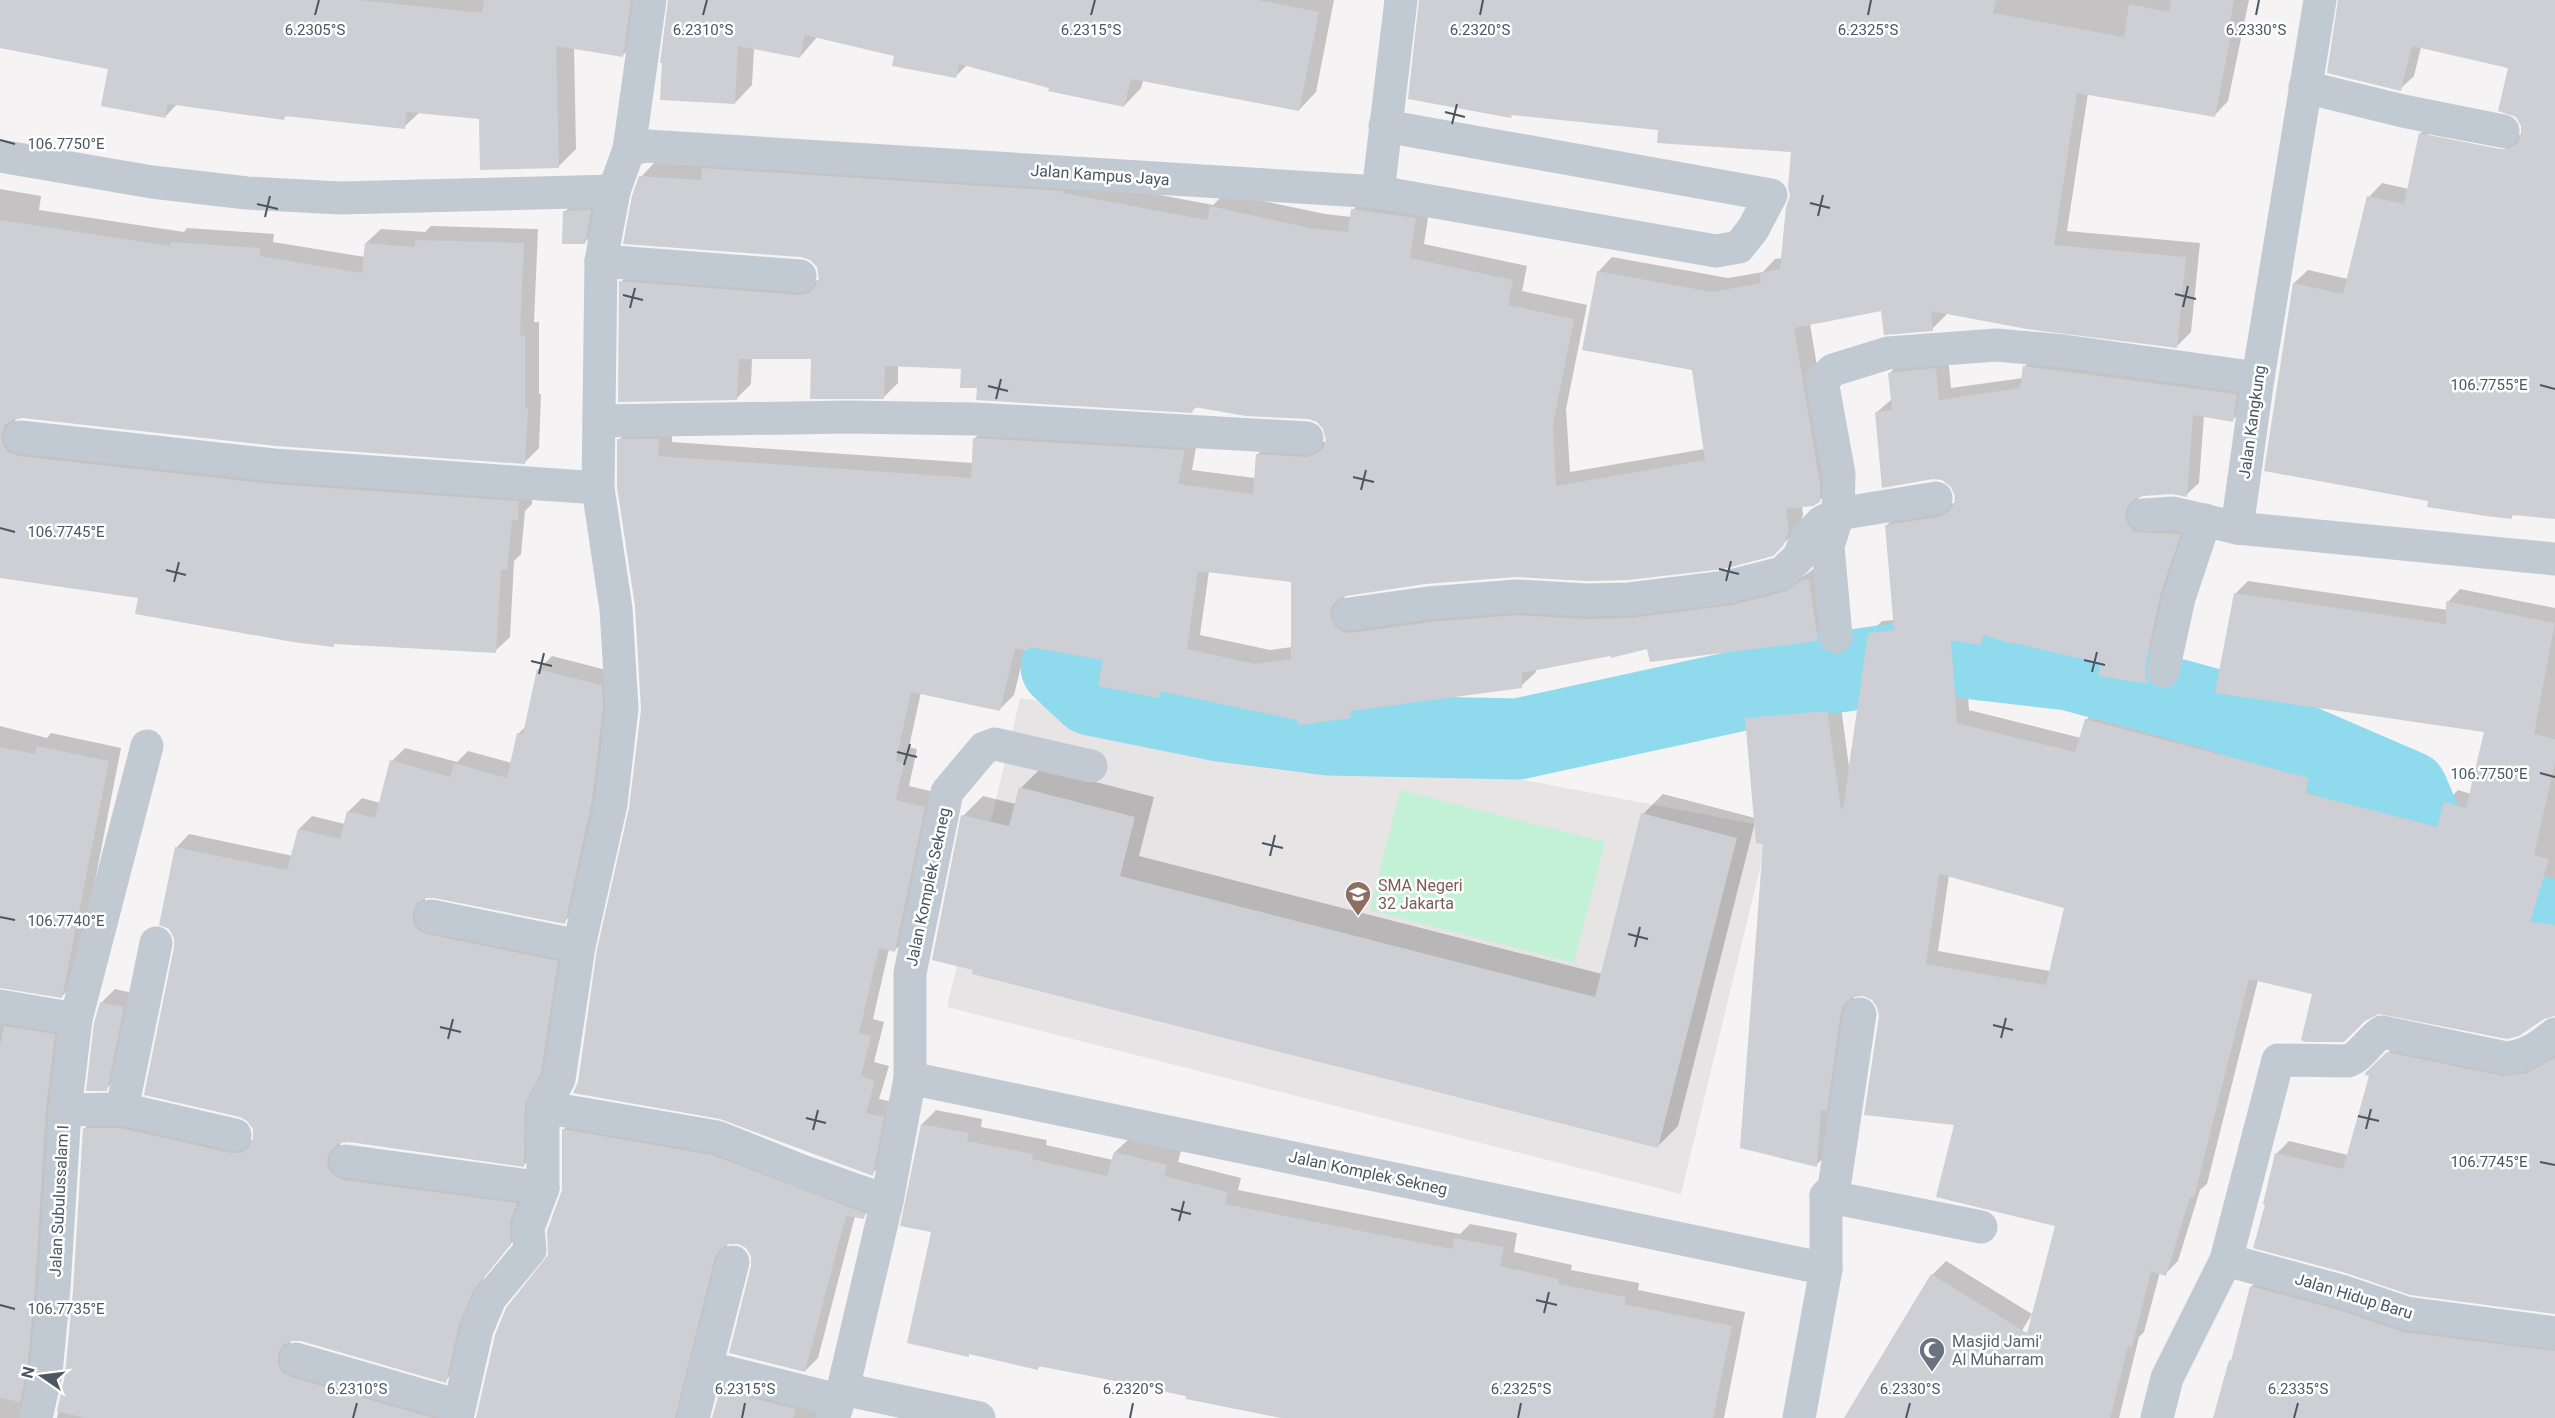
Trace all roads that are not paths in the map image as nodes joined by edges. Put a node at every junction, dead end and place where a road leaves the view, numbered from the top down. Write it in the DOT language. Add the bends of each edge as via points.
graph roads {
  1 [pos="650,0"];
  2 [pos="1401,0"];
  3 [pos="2320,0"];
  4 [pos="2305,87"];
  5 [pos="1385,126"];
  6 [pos="2503,131"];
  7 [pos="629,149"];
  8 [pos="0,156"];
  9 [pos="614,191"];
  10 [pos="1378,192"];
  11 [pos="601,261"];
  12 [pos="800,276"];
  13 [pos="2258,378"];
  14 [pos="599,421"];
  15 [pos="20,437"];
  16 [pos="1307,438"];
  17 [pos="598,488"];
  18 [pos="1936,498"];
  19 [pos="1838,514"];
  20 [pos="2144,515"];
  21 [pos="2205,520"];
  22 [pos="2237,528"];
  23 [pos="2555,559"];
  24 [pos="1349,615"];
  25 [pos="1836,637"];
  26 [pos="2163,671"];
  27 [pos="147,746"];
  28 [pos="1091,765"];
  29 [pos="431,916"];
  30 [pos="156,943"];
  31 [pos="579,946"];
  32 [pos="0,1006"];
  33 [pos="1860,1014"];
  34 [pos="76,1019"];
  35 [pos="2555,1034"];
  36 [pos="910,1078"];
  37 [pos="543,1107"];
  38 [pos="122,1109"];
  39 [pos="65,1110"];
  40 [pos="235,1135"];
  41 [pos="346,1161"];
  42 [pos="543,1188"];
  43 [pos="1826,1196"];
  44 [pos="887,1201"];
  45 [pos="1981,1227"];
  46 [pos="2226,1260"];
  47 [pos="733,1262"];
  48 [pos="1826,1269"];
  49 [pos="2555,1333"];
  50 [pos="296,1359"];
  51 [pos="706,1367"];
  52 [pos="838,1402"];
  53 [pos="458,1412"];
  54 [pos="36,1418"];
  55 [pos="693,1418"];
  56 [pos="979,1418"];
  57 [pos="1799,1418"];
  58 [pos="2157,1418"];
  1 -- 7 [label="street"];
  2 -- 5 [label="street"];
  3 -- 4 [label="street, Jalan Kangkung"];
  4 -- 6 [label="street"];
  4 -- 13 [label="street, Jalan Kangkung"];
  5 -- 10 [label="street"];
  5 -- 10 [label="street, Jalan Kampus Jaya" via="1771,195 1739,247 1716,251"];
  7 -- 9 [label="street"];
  7 -- 10 [label="street, Jalan Kampus Jaya" via="647,146"];
  8 -- 9 [label="street" via="152,182 282,195 340,198"];
  9 -- 11 [label="street"];
  11 -- 12 [label="street"];
  11 -- 14 [label="street"];
  13 -- 19 [label="street" via="1996,345 1888,353 1833,370 1822,381 1839,474"];
  13 -- 22 [label="street, Jalan Kangkung"];
  14 -- 16 [label="street" via="974,419"];
  14 -- 17 [label="street"];
  15 -- 17 [label="street" via="274,465"];
  17 -- 31 [label="street" via="616,609 622,708 611,804"];
  18 -- 19 [label="street"];
  19 -- 24 [label="street" via="1822,522 1807,537 1799,557 1782,573 1727,587 1629,599 1517,596 1428,603"];
  19 -- 25 [label="street" via="1828,546"];
  20 -- 21 [label="street" via="2173,513"];
  21 -- 22 [label="street"];
  21 -- 26 [label="street" via="2179,598"];
  22 -- 23 [label="street"];
  27 -- 34 [label="street, Jalan Subulussalam I"];
  28 -- 36 [label="street, Jalan Komplek Sekneg" via="995,744 984,748 947,792 910,974"];
  29 -- 31 [label="street"];
  30 -- 38 [label="street"];
  31 -- 37 [label="street" via="559,1079"];
  32 -- 34 [label="street"];
  33 -- 43 [label="street" via="1834,1188"];
  34 -- 39 [label="street, Jalan Subulussalam I"];
  35 -- 46 [label="street" via="2534,1051 2506,1059 2382,1032 2348,1061 2278,1060"];
  36 -- 44 [label="street, Jalan Komplek Sekneg"];
  36 -- 48 [label="street, Jalan Komplek Sekneg"];
  37 -- 42 [label="street"];
  37 -- 44 [label="street" via="717,1137"];
  38 -- 39 [label="street"];
  38 -- 40 [label="street"];
  39 -- 54 [label="street, Jalan Subulussalam I" via="46,1373"];
  41 -- 42 [label="street"];
  42 -- 53 [label="street" via="528,1228 530,1250 490,1298 477,1329"];
  43 -- 45 [label="street"];
  43 -- 48 [label="street"];
  44 -- 52 [label="street, Jalan Komplek Sekneg"];
  46 -- 49 [label="street, Jalan Hidup Baru" via="2406,1313"];
  46 -- 58 [label="street" via="2167,1378"];
  47 -- 51 [label="street"];
  48 -- 57 [label="street"];
  50 -- 53 [label="street"];
  51 -- 52 [label="street"];
  51 -- 55 [label="street"];
  52 -- 56 [label="street"];
}
